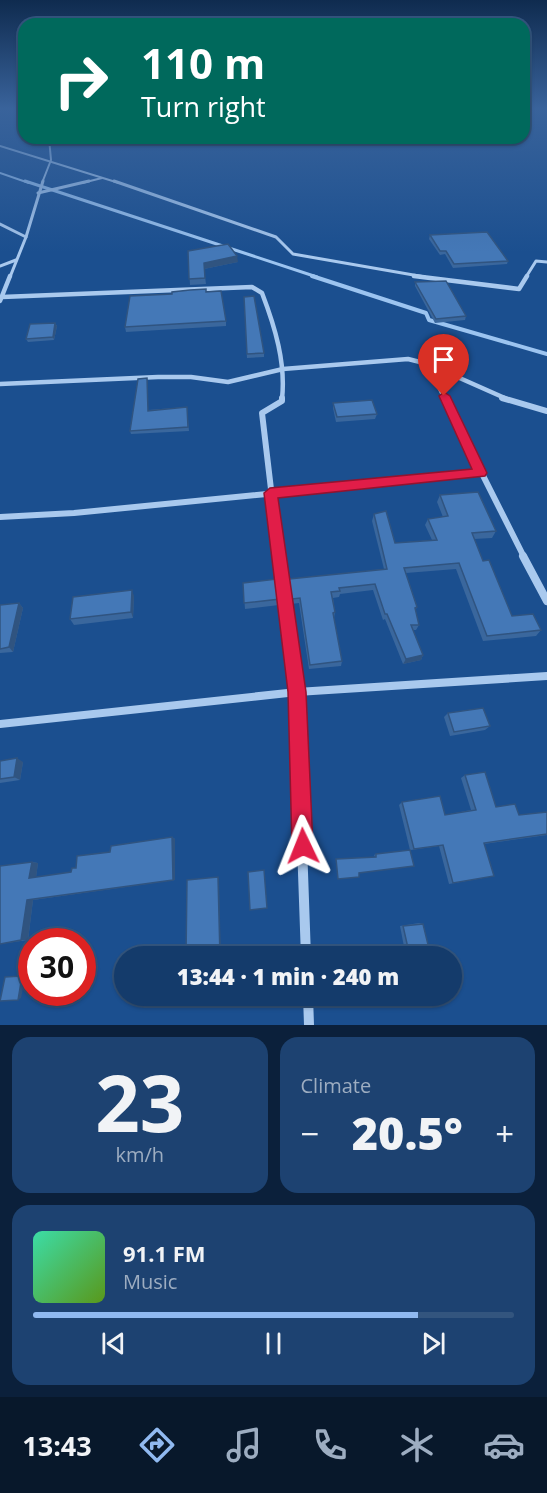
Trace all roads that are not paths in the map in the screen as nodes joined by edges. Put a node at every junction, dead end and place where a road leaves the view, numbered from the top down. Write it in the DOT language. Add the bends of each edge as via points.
graph roads {
  1 [pos="39,157"];
  2 [pos="51,157"];
  3 [pos="51,160"];
  4 [pos="104,177"];
  5 [pos="38,193"];
  6 [pos="0,224"];
  7 [pos="26,237"];
  8 [pos="16,260"];
  9 [pos="547,261"];
  10 [pos="0,266"];
  11 [pos="1,299"];
  12 [pos="428,364"];
  13 [pos="283,369"];
  14 [pos="0,384"];
  15 [pos="547,411"];
  16 [pos="480,473"];
  17 [pos="270,493"];
  18 [pos="0,517"];
  19 [pos="547,601"];
  20 [pos="547,676"];
  21 [pos="297,692"];
  22 [pos="0,724"];
  23 [pos="306,946"];
  24 [pos="308,1006"];
  25 [pos="309,1025"];
  1 -- 3 [label="street"];
  2 -- 3 [label="street"];
  3 -- 4 [label="street"];
  3 -- 5 [label="street"];
  4 -- 5 [label="street"];
  4 -- 9 [label="street" via="276,237 293,254 519,289 536,261"];
  5 -- 7 [label="street"];
  6 -- 7 [label="street"];
  7 -- 8 [label="street"];
  8 -- 10 [label="street"];
  8 -- 11 [label="street"];
  11 -- 13 [label="street" via="252,287 262,293 266,303"];
  12 -- 13 [label="street" via="408,360"];
  12 -- 15 [label="street" via="491,394"];
  12 -- 16 [label="street"];
  13 -- 14 [label="street" via="228,382 158,377"];
  13 -- 17 [label="street" via="282,401 262,413"];
  16 -- 17 [label="street"];
  16 -- 19 [label="street"];
  17 -- 18 [label="street"];
  17 -- 21 [label="street"];
  20 -- 21 [label="street"];
  21 -- 22 [label="street"];
  21 -- 23 [label="street"];
  24 -- 25 [label="street"];
}
